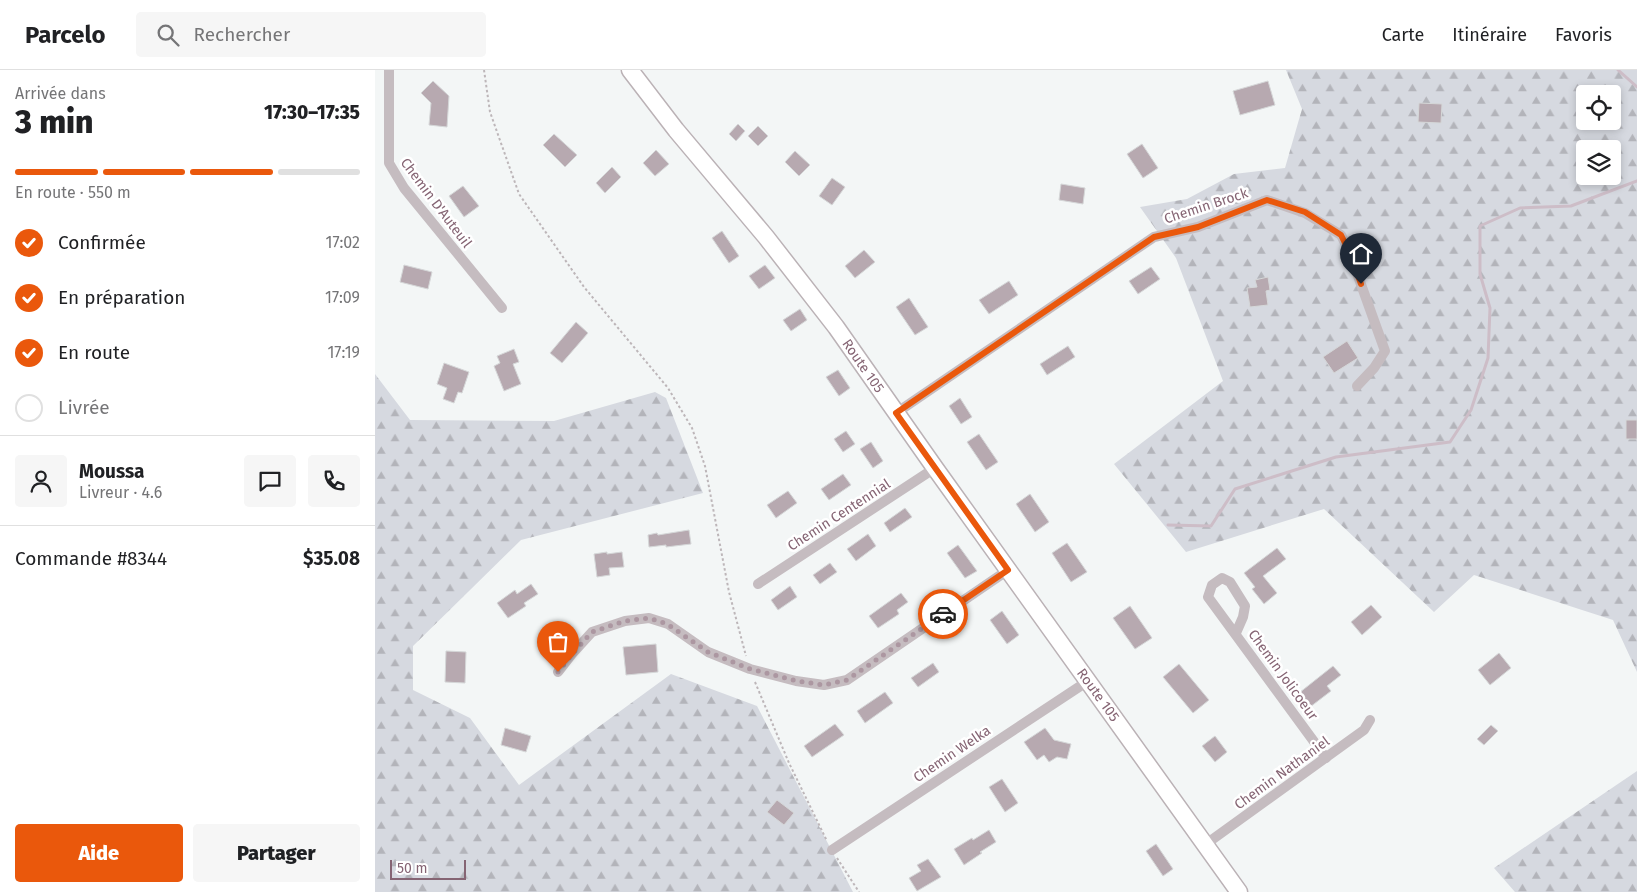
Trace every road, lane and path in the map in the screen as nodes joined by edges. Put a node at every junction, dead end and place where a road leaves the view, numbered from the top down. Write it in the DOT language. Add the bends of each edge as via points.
graph roads {
  1 [pos="389,70"];
  2 [pos="484,70"];
  3 [pos="630,70"];
  4 [pos="502,308"];
  5 [pos="1357,386"];
  6 [pos="896,413"];
  7 [pos="935,468"];
  8 [pos="1008,570"];
  9 [pos="758,584"];
  10 [pos="1236,633"];
  11 [pos="750,669"];
  12 [pos="558,672"];
  13 [pos="1088,681"];
  14 [pos="1370,720"];
  15 [pos="1326,758"];
  16 [pos="1206,844"];
  17 [pos="832,850"];
  18 [pos="859,892"];
  19 [pos="1239,892"];
  1 -- 4 [label="street, Chemin D'Auteuil" via="389,163 404,188"];
  2 -- 11 [label="path" via="490,112 519,194 585,287 668,388 691,428 705,466 729,592"];
  3 -- 6 [label="main road, Route 105" via="836,327"];
  5 -- 6 [label="street, Chemin Brock" via="1385,351 1349,251 1341,235 1305,212 1267,200 1198,227 1154,237"];
  6 -- 7 [label="main road, Route 105"];
  7 -- 8 [label="main road, Route 105"];
  7 -- 9 [label="street, Chemin Centennial"];
  8 -- 11 [label="street" via="847,680 824,685"];
  8 -- 13 [label="main road, Route 105"];
  10 -- 10 [label="street, Chemin Jolicoeur" via="1245,606 1230,582 1222,578 1212,585 1208,597"];
  10 -- 15 [label="street, Chemin Jolicoeur"];
  11 -- 12 [label="street" via="708,652 667,624 649,618 625,621 592,632"];
  11 -- 17 [label="path" via="789,763"];
  13 -- 16 [label="main road, Route 105"];
  13 -- 17 [label="street, Chemin Welka"];
  14 -- 15 [label="street, Chemin Nathaniel" via="1364,730"];
  15 -- 16 [label="street, Chemin Nathaniel"];
  16 -- 19 [label="main road, Route 105"];
  17 -- 18 [label="path"];
}
